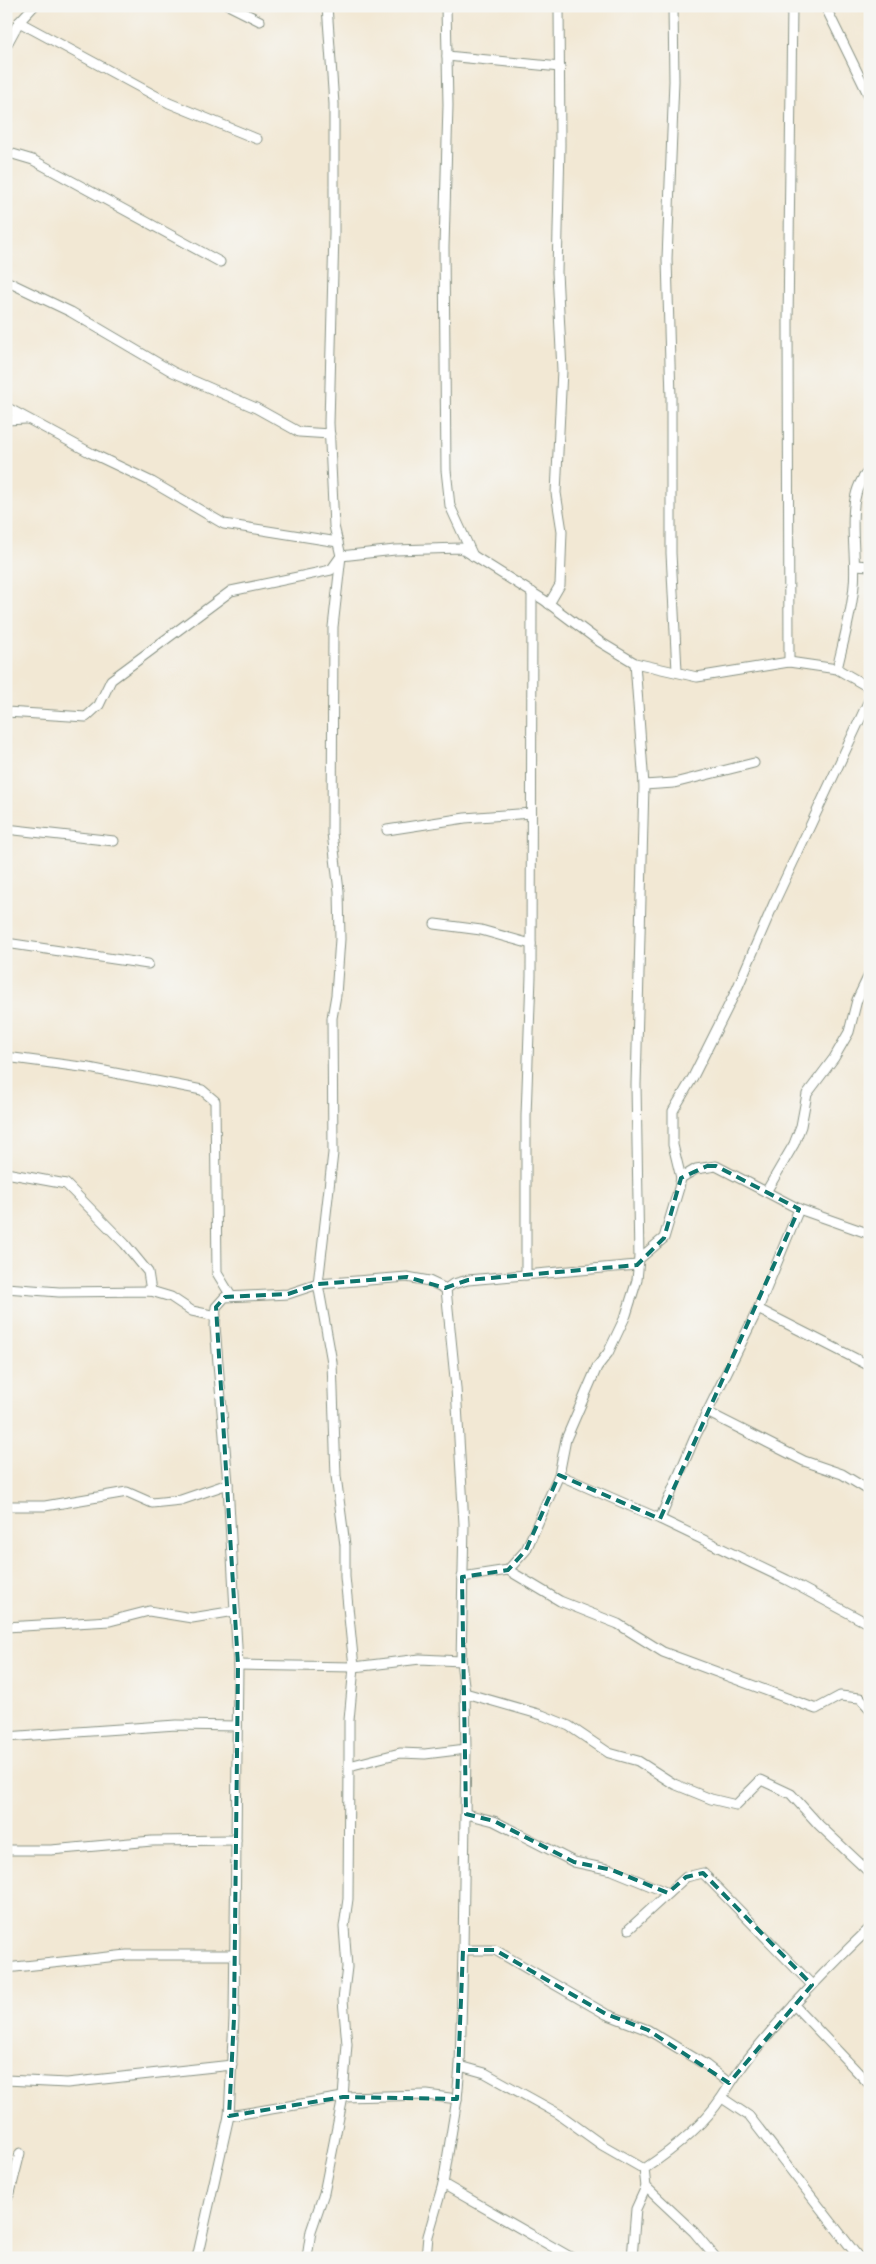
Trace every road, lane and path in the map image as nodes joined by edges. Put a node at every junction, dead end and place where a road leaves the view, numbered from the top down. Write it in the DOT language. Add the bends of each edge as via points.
graph roads {
  1 [pos="34,6"];
  2 [pos="230,6"];
  3 [pos="327,6"];
  4 [pos="446,6"];
  5 [pos="559,6"];
  6 [pos="674,6"];
  7 [pos="792,6"];
  8 [pos="825,6"];
  9 [pos="260,21"];
  10 [pos="19,22"];
  11 [pos="6,46"];
  12 [pos="447,56"];
  13 [pos="560,67"];
  14 [pos="870,98"];
  15 [pos="257,139"];
  16 [pos="6,152"];
  17 [pos="220,262"];
  18 [pos="6,281"];
  19 [pos="6,407"];
  20 [pos="27,419"];
  21 [pos="6,420"];
  22 [pos="330,434"];
  23 [pos="870,470"];
  24 [pos="338,542"];
  25 [pos="341,556"];
  26 [pos="473,557"];
  27 [pos="855,565"];
  28 [pos="870,566"];
  29 [pos="532,592"];
  30 [pos="549,604"];
  31 [pos="789,662"];
  32 [pos="636,663"];
  33 [pos="837,669"];
  34 [pos="677,671"];
  35 [pos="870,688"];
  36 [pos="870,698"];
  37 [pos="6,712"];
  38 [pos="754,763"];
  39 [pos="644,784"];
  40 [pos="531,813"];
  41 [pos="6,829"];
  42 [pos="387,830"];
  43 [pos="114,841"];
  44 [pos="435,924"];
  45 [pos="6,943"];
  46 [pos="531,944"];
  47 [pos="148,964"];
  48 [pos="870,973"];
  49 [pos="6,1057"];
  50 [pos="6,1173"];
  51 [pos="681,1178"];
  52 [pos="766,1192"];
  53 [pos="799,1209"];
  54 [pos="870,1233"];
  55 [pos="638,1262"];
  56 [pos="526,1275"];
  57 [pos="318,1284"];
  58 [pos="6,1288"];
  59 [pos="446,1289"];
  60 [pos="151,1291"];
  61 [pos="231,1296"];
  62 [pos="758,1309"];
  63 [pos="216,1316"];
  64 [pos="870,1366"];
  65 [pos="707,1412"];
  66 [pos="559,1474"];
  67 [pos="228,1484"];
  68 [pos="870,1491"];
  69 [pos="6,1506"];
  70 [pos="660,1519"];
  71 [pos="508,1570"];
  72 [pos="462,1577"];
  73 [pos="235,1610"];
  74 [pos="870,1621"];
  75 [pos="6,1627"];
  76 [pos="461,1661"];
  77 [pos="238,1665"];
  78 [pos="354,1667"];
  79 [pos="465,1693"];
  80 [pos="870,1709"];
  81 [pos="237,1726"];
  82 [pos="6,1737"];
  83 [pos="466,1749"];
  84 [pos="349,1766"];
  85 [pos="466,1814"];
  86 [pos="236,1840"];
  87 [pos="6,1850"];
  88 [pos="870,1873"];
  89 [pos="668,1893"];
  90 [pos="870,1928"];
  91 [pos="629,1929"];
  92 [pos="463,1950"];
  93 [pos="233,1955"];
  94 [pos="6,1968"];
  95 [pos="812,1985"];
  96 [pos="794,2005"];
  97 [pos="232,2065"];
  98 [pos="460,2066"];
  99 [pos="6,2080"];
  100 [pos="729,2083"];
  101 [pos="870,2085"];
  102 [pos="344,2097"];
  103 [pos="722,2098"];
  104 [pos="457,2099"];
  105 [pos="229,2116"];
  106 [pos="20,2153"];
  107 [pos="644,2169"];
  108 [pos="443,2184"];
  109 [pos="646,2186"];
  110 [pos="6,2199"];
  111 [pos="197,2258"];
  112 [pos="307,2258"];
  113 [pos="426,2258"];
  114 [pos="572,2258"];
  115 [pos="632,2258"];
  116 [pos="716,2258"];
  117 [pos="859,2258"];
  1 -- 10 [label="street"];
  2 -- 9 [label="street"];
  3 -- 22 [label="street" via="334,124"];
  4 -- 12 [label="street"];
  5 -- 13 [label="street"];
  6 -- 34 [label="street" via="667,259 671,554"];
  7 -- 31 [label="street" via="788,323"];
  8 -- 14 [label="street"];
  10 -- 11 [label="street"];
  10 -- 15 [label="street" via="169,104"];
  12 -- 13 [label="street"];
  12 -- 26 [label="street" via="444,247 446,470 450,506"];
  13 -- 30 [label="street" via="557,272 562,370 556,494 562,531 560,585"];
  16 -- 17 [label="street" via="33,160"];
  18 -- 22 [label="street" via="71,312 174,372 256,408 299,432"];
  19 -- 20 [label="street"];
  20 -- 21 [label="street"];
  20 -- 24 [label="street" via="152,482 224,524"];
  22 -- 24 [label="street" via="334,526"];
  23 -- 27 [label="street" via="860,480 854,506"];
  24 -- 25 [label="street"];
  25 -- 26 [label="street" via="461,548"];
  25 -- 37 [label="street" via="331,570 231,592 112,680 100,706 86,717"];
  25 -- 57 [label="street" via="333,626 332,833 339,891 340,939 332,1018 333,1153"];
  26 -- 29 [label="street"];
  27 -- 28 [label="street"];
  27 -- 33 [label="street" via="854,587"];
  29 -- 30 [label="street"];
  29 -- 40 [label="street"];
  30 -- 32 [label="street" via="600,642"];
  31 -- 33 [label="street"];
  31 -- 34 [label="street" via="697,677"];
  32 -- 34 [label="street"];
  32 -- 39 [label="street"];
  33 -- 35 [label="street"];
  36 -- 51 [label="street" via="737,989 673,1111 673,1145"];
  38 -- 39 [label="street" via="674,783"];
  39 -- 55 [label="street" via="636,1085"];
  40 -- 42 [label="street" via="465,818"];
  40 -- 46 [label="street"];
  41 -- 43 [label="street"];
  44 -- 46 [label="street" via="481,930"];
  45 -- 47 [label="street"];
  46 -- 56 [label="street"];
  48 -- 52 [label="street" via="857,1000 849,1032 807,1094 794,1144"];
  49 -- 61 [label="street" via="89,1068 202,1090 215,1101 217,1273"];
  50 -- 60 [label="street" via="66,1184 148,1272"];
  51 -- 52 [label="street" via="696,1169 716,1166"];
  51 -- 55 [label="street" via="664,1238"];
  52 -- 53 [label="street"];
  53 -- 54 [label="street"];
  53 -- 62 [label="street"];
  55 -- 56 [label="street"];
  55 -- 66 [label="street" via="638,1280 626,1315 608,1353 597,1367 566,1439"];
  56 -- 59 [label="street" via="468,1280"];
  57 -- 59 [label="street" via="407,1277 429,1281"];
  57 -- 61 [label="street" via="288,1294"];
  57 -- 78 [label="street" via="332,1362 336,1476"];
  58 -- 60 [label="street" via="59,1292"];
  59 -- 72 [label="street" via="464,1524"];
  60 -- 63 [label="street" via="171,1297 192,1311"];
  61 -- 63 [label="street" via="220,1300"];
  62 -- 64 [label="street"];
  62 -- 65 [label="street"];
  63 -- 67 [label="street"];
  65 -- 68 [label="street" via="804,1461 842,1474"];
  65 -- 70 [label="street"];
  66 -- 70 [label="street"];
  66 -- 71 [label="street" via="526,1550"];
  67 -- 69 [label="street" via="182,1500 152,1503 127,1492 45,1506"];
  67 -- 73 [label="street"];
  70 -- 74 [label="street"];
  71 -- 72 [label="street"];
  71 -- 80 [label="street" via="560,1600 618,1624 663,1652 816,1709 840,1696 860,1698"];
  72 -- 76 [label="street"];
  73 -- 75 [label="street" via="192,1618 149,1611 110,1621"];
  73 -- 77 [label="street"];
  76 -- 78 [label="street" via="420,1659"];
  76 -- 79 [label="street"];
  77 -- 78 [label="street"];
  77 -- 81 [label="street"];
  78 -- 84 [label="street"];
  79 -- 83 [label="street"];
  79 -- 88 [label="street" via="569,1726 610,1753 638,1761 674,1784 711,1799 736,1805 761,1780 792,1794 819,1825"];
  81 -- 82 [label="street" via="176,1725"];
  81 -- 86 [label="street"];
  83 -- 84 [label="street" via="425,1754 400,1753"];
  83 -- 85 [label="street"];
  84 -- 102 [label="street" via="348,1899 344,1927 347,1967 343,2000 347,2044"];
  85 -- 89 [label="street" via="494,1821 574,1862 612,1870"];
  85 -- 92 [label="street"];
  86 -- 87 [label="street" via="152,1841 51,1850"];
  86 -- 93 [label="street"];
  89 -- 91 [label="street"];
  89 -- 95 [label="street" via="686,1877 703,1874"];
  90 -- 95 [label="street"];
  92 -- 98 [label="street"];
  92 -- 100 [label="street" via="495,1950 606,2014 648,2030"];
  93 -- 94 [label="street" via="127,1955"];
  93 -- 97 [label="street"];
  95 -- 96 [label="street"];
  96 -- 100 [label="street"];
  96 -- 101 [label="street"];
  97 -- 99 [label="street" via="67,2083"];
  97 -- 105 [label="street"];
  98 -- 104 [label="street"];
  98 -- 107 [label="street" via="485,2073 559,2114 602,2145"];
  100 -- 103 [label="street"];
  102 -- 104 [label="street" via="427,2095"];
  102 -- 105 [label="street"];
  102 -- 112 [label="street"];
  103 -- 107 [label="street" via="679,2145"];
  103 -- 117 [label="street" via="750,2116"];
  104 -- 108 [label="street"];
  105 -- 111 [label="street"];
  106 -- 110 [label="street"];
  107 -- 109 [label="street"];
  108 -- 113 [label="street" via="428,2236"];
  108 -- 114 [label="street"];
  109 -- 115 [label="street" via="636,2209"];
  109 -- 116 [label="street"];
}
